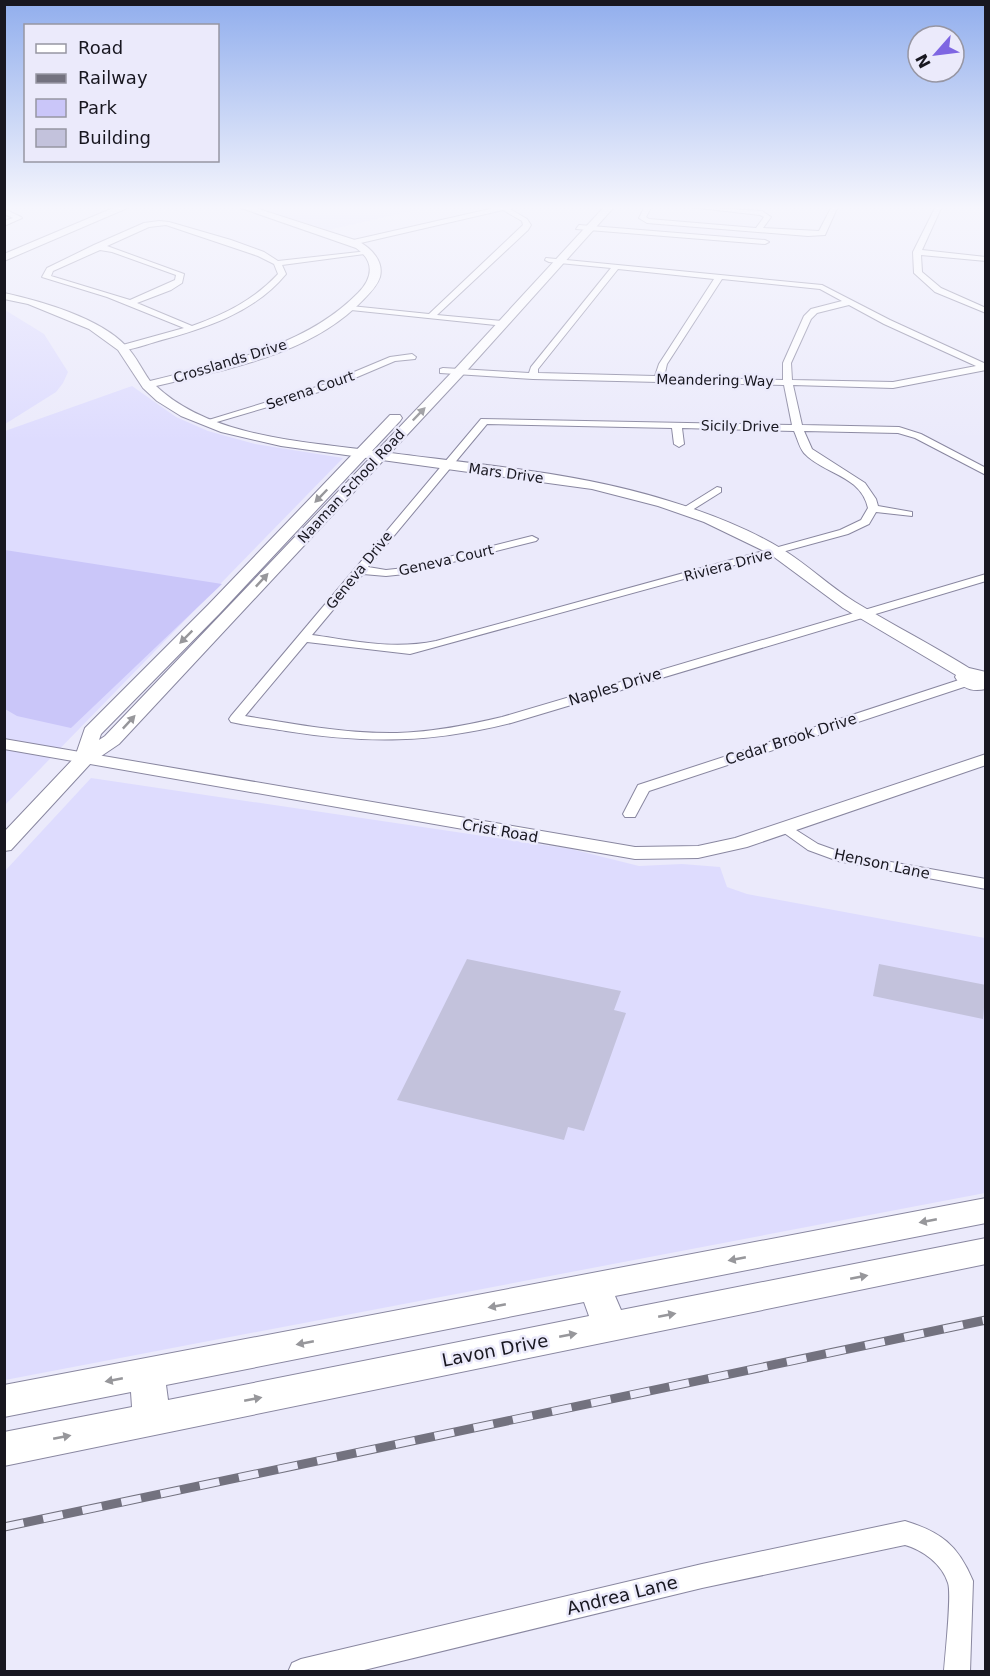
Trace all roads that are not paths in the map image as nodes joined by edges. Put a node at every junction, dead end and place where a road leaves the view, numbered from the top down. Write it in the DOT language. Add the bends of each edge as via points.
graph roads {
  1 [pos="67,284"];
  2 [pos="174,284"];
  3 [pos="273,284"];
  4 [pos="372,284"];
  5 [pos="465,284"];
  6 [pos="529,284"];
  7 [pos="535,284"];
  8 [pos="602,284"];
  9 [pos="715,284"];
  10 [pos="796,284"];
  11 [pos="931,284"];
  12 [pos="4,296"];
  13 [pos="4,300"];
  14 [pos="849,302"];
  15 [pos="130,303"];
  16 [pos="42,307"];
  17 [pos="351,308"];
  18 [pos="986,311"];
  19 [pos="431,316"];
  20 [pos="488,323"];
  21 [pos="502,324"];
  22 [pos="190,328"];
  23 [pos="122,348"];
  24 [pos="412,357"];
  25 [pos="985,367"];
  26 [pos="443,371"];
  27 [pos="458,373"];
  28 [pos="533,376"];
  29 [pos="659,379"];
  30 [pos="788,382"];
  31 [pos="147,386"];
  32 [pos="421,393"];
  33 [pos="406,407"];
  34 [pos="484,421"];
  35 [pos="207,422"];
  36 [pos="677,425"];
  37 [pos="798,428"];
  38 [pos="679,444"];
  39 [pos="361,453"];
  40 [pos="379,456"];
  41 [pos="446,465"];
  42 [pos="986,472"];
  43 [pos="717,490"];
  44 [pos="873,508"];
  45 [pos="685,510"];
  46 [pos="908,514"];
  47 [pos="532,539"];
  48 [pos="776,552"];
  49 [pos="360,570"];
  50 [pos="986,577"];
  51 [pos="863,614"];
  52 [pos="304,638"];
  53 [pos="966,678"];
  54 [pos="985,681"];
  55 [pos="236,720"];
  56 [pos="4,744"];
  57 [pos="84,759"];
  58 [pos="986,759"];
  59 [pos="630,814"];
  60 [pos="785,828"];
  61 [pos="4,845"];
  62 [pos="986,884"];
  63 [pos="986,1210"];
  64 [pos="986,1251"];
  65 [pos="595,1286"];
  66 [pos="610,1327"];
  67 [pos="148,1374"];
  68 [pos="4,1401"];
  69 [pos="151,1419"];
  70 [pos="4,1449"];
  71 [pos="301,1671"];
  72 [pos="957,1671"];
  1 -- 15 [label="street"];
  2 -- 15 [label="street"];
  3 -- 22 [label="street" via="226,315"];
  4 -- 17 [label="street, Crosslands Drive"];
  5 -- 19 [label="street"];
  6 -- 20 [label="main road, Naaman School Road"];
  7 -- 21 [label="main road, Naaman School Road"];
  8 -- 28 [label="street" via="534,369"];
  9 -- 29 [label="street" via="663,364"];
  10 -- 14 [label="street" via="822,287"];
  11 -- 18 [label="street"];
  12 -- 16 [label="street, Mars Drive"];
  13 -- 16 [label="street, Mars Drive"];
  14 -- 25 [label="street"];
  14 -- 30 [label="street" via="814,311 807,318 787,363"];
  15 -- 22 [label="street"];
  16 -- 23 [label="street, Mars Drive" via="93,327"];
  17 -- 19 [label="street"];
  17 -- 31 [label="street, Crosslands Drive" via="307,335 269,351"];
  19 -- 20 [label="street"];
  20 -- 21 [label="street"];
  20 -- 26 [label="main road, Naaman School Road"];
  21 -- 27 [label="main road, Naaman School Road"];
  22 -- 23 [label="street"];
  23 -- 31 [label="street, Mars Drive"];
  24 -- 35 [label="street, Serena Court" via="393,359 326,387"];
  25 -- 30 [label="street, Meandering Way" via="893,385"];
  26 -- 27 [label="street, Meandering Way"];
  26 -- 32 [label="main road, Naaman School Road"];
  27 -- 28 [label="street, Meandering Way"];
  40 -- 27 [label="main road, Naaman School Road, one-way"];
  28 -- 29 [label="street, Meandering Way"];
  29 -- 30 [label="street, Meandering Way"];
  30 -- 37 [label="street"];
  31 -- 35 [label="street, Mars Drive" via="176,408"];
  33 -- 39 [label="main road, Naaman School Road"];
  34 -- 36 [label="street, Sicily Drive"];
  34 -- 41 [label="street, Geneva Drive"];
  35 -- 39 [label="street, Mars Drive" via="265,439"];
  36 -- 37 [label="street, Sicily Drive"];
  36 -- 38 [label="street"];
  37 -- 42 [label="street, Sicily Drive" via="909,432"];
  37 -- 44 [label="street" via="808,451 861,485"];
  39 -- 40 [label="street, Mars Drive"];
  39 -- 57 [label="main road, Naaman School Road, one-way" via="92,732"];
  40 -- 41 [label="street, Mars Drive"];
  57 -- 40 [label="main road, Naaman School Road, one-way" via="112,740"];
  41 -- 45 [label="street, Mars Drive" via="592,485"];
  41 -- 49 [label="street, Geneva Drive"];
  43 -- 45 [label="street"];
  44 -- 46 [label="street"];
  44 -- 48 [label="street, Riviera Drive" via="865,522 844,532"];
  45 -- 48 [label="street, Mars Drive"];
  47 -- 49 [label="street, Geneva Court" via="405,571"];
  48 -- 51 [label="street, Mars Drive"];
  48 -- 52 [label="street, Riviera Drive" via="410,650"];
  49 -- 52 [label="street, Geneva Drive"];
  50 -- 51 [label="street, Naples Drive"];
  51 -- 53 [label="street, Mars Drive" via="921,645"];
  51 -- 55 [label="street, Naples Drive" via="463,730 396,737 342,735"];
  52 -- 55 [label="street, Geneva Drive"];
  53 -- 54 [label="street" via="974,685"];
  53 -- 59 [label="street, Cedar Brook Drive" via="643,788"];
  56 -- 57 [label="street, Crist Road"];
  57 -- 60 [label="street, Crist Road" via="635,853 698,852"];
  57 -- 61 [label="main road, Naaman School Road"];
  58 -- 60 [label="street, Crist Road"];
  60 -- 62 [label="street, Henson Lane" via="813,847 843,858"];
  63 -- 65 [label="main road, one-way"];
  66 -- 64 [label="main road, Lavon Drive, one-way"];
  65 -- 66 [label="main road"];
  65 -- 67 [label="main road, one-way"];
  69 -- 66 [label="main road, Lavon Drive, one-way"];
  67 -- 68 [label="main road, one-way"];
  67 -- 69 [label="main road"];
  70 -- 69 [label="main road, Lavon Drive, one-way"];
  71 -- 72 [label="street, Andrea Lane" via="702,1576 905,1533 926,1539 940,1550 961,1581"];
}
